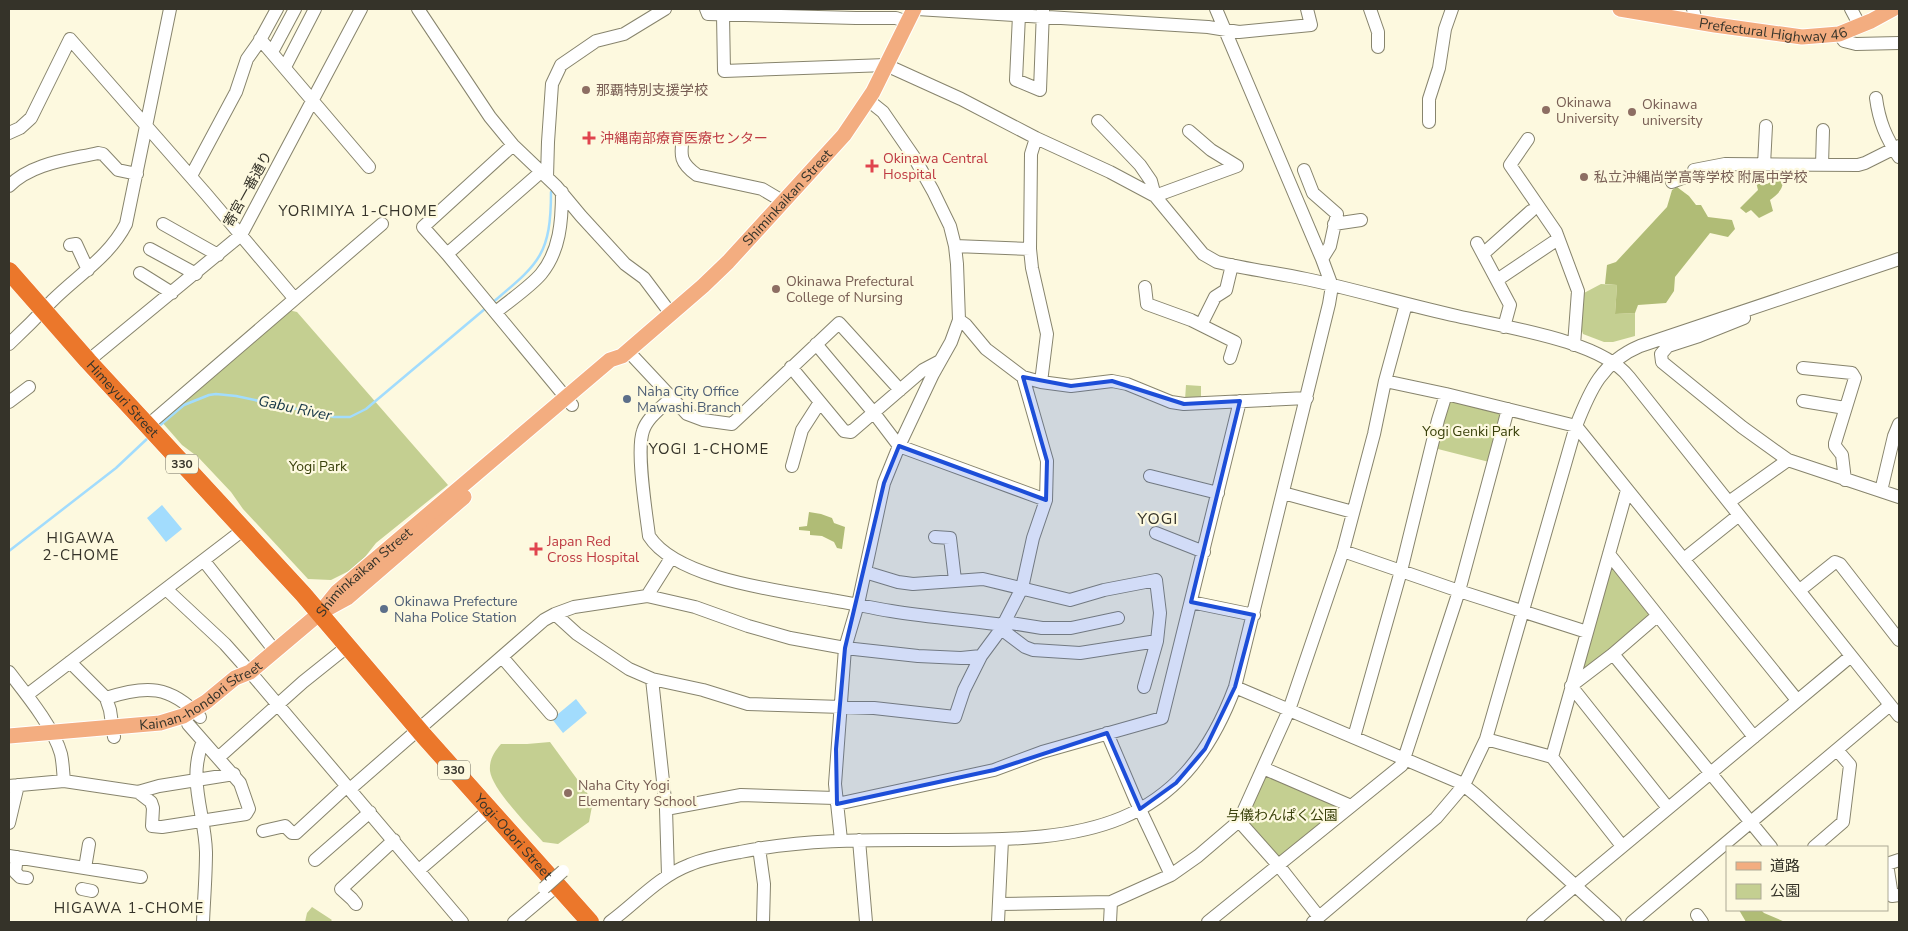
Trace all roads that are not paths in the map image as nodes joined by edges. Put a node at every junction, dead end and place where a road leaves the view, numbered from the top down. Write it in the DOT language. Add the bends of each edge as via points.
graph roads {
  1 [pos="170,9"];
  2 [pos="277,9"];
  3 [pos="295,9"];
  4 [pos="315,9"];
  5 [pos="360,9"];
  6 [pos="418,9"];
  7 [pos="665,9"];
  8 [pos="706,9"];
  9 [pos="1216,9"];
  10 [pos="1306,9"];
  11 [pos="1370,9"];
  12 [pos="1452,9"];
  13 [pos="1620,9"];
  14 [pos="1851,9"];
  15 [pos="1893,9"];
  16 [pos="913,13"];
  17 [pos="1043,13"];
  18 [pos="723,15"];
  19 [pos="1019,16"];
  20 [pos="1695,16"];
  21 [pos="1860,26"];
  22 [pos="1225,30"];
  23 [pos="1839,34"];
  24 [pos="260,39"];
  25 [pos="1899,43"];
  26 [pos="1378,47"];
  27 [pos="272,52"];
  28 [pos="886,66"];
  29 [pos="285,67"];
  30 [pos="1876,98"];
  31 [pos="868,100"];
  32 [pos="312,101"];
  33 [pos="1098,121"];
  34 [pos="1428,122"];
  35 [pos="1766,126"];
  36 [pos="146,127"];
  37 [pos="1823,130"];
  38 [pos="1189,131"];
  39 [pos="9,133"];
  40 [pos="683,137"];
  41 [pos="1036,138"];
  42 [pos="1528,139"];
  43 [pos="513,145"];
  44 [pos="1897,150"];
  45 [pos="1764,165"];
  46 [pos="1822,165"];
  47 [pos="369,167"];
  48 [pos="1304,170"];
  49 [pos="137,174"];
  50 [pos="190,176"];
  51 [pos="551,181"];
  52 [pos="1672,182"];
  53 [pos="9,186"];
  54 [pos="1155,196"];
  55 [pos="784,202"];
  56 [pos="1531,211"];
  57 [pos="1361,220"];
  58 [pos="163,224"];
  59 [pos="382,224"];
  60 [pos="1334,224"];
  61 [pos="241,235"];
  62 [pos="1558,239"];
  63 [pos="70,245"];
  64 [pos="955,246"];
  65 [pos="150,249"];
  66 [pos="1030,249"];
  67 [pos="447,254"];
  68 [pos="218,255"];
  69 [pos="1322,259"];
  70 [pos="1899,259"];
  71 [pos="1232,265"];
  72 [pos="88,270"];
  73 [pos="9,271"];
  74 [pos="140,273"];
  75 [pos="196,274"];
  76 [pos="1497,280"];
  77 [pos="1332,286"];
  78 [pos="1145,287"];
  79 [pos="172,293"];
  80 [pos="294,298"];
  81 [pos="1764,303"];
  82 [pos="1406,304"];
  83 [pos="492,307"];
  84 [pos="43,311"];
  85 [pos="671,314"];
  86 [pos="959,320"];
  87 [pos="1201,325"];
  88 [pos="1504,328"];
  89 [pos="9,344"];
  90 [pos="816,344"];
  91 [pos="1574,345"];
  92 [pos="625,353"];
  93 [pos="1230,358"];
  94 [pos="88,361"];
  95 [pos="940,361"];
  96 [pos="1612,362"];
  97 [pos="791,367"];
  98 [pos="1803,368"];
  99 [pos="1023,377"];
  100 [pos="1385,381"];
  101 [pos="1041,382"];
  102 [pos="29,386"];
  103 [pos="900,390"];
  104 [pos="1446,394"];
  105 [pos="671,398"];
  106 [pos="1307,398"];
  107 [pos="1240,401"];
  108 [pos="1803,401"];
  109 [pos="9,402"];
  110 [pos="569,402"];
  111 [pos="820,402"];
  112 [pos="1845,408"];
  113 [pos="1508,409"];
  114 [pos="874,413"];
  115 [pos="1899,424"];
  116 [pos="1576,426"];
  117 [pos="151,430"];
  118 [pos="899,446"];
  119 [pos="1788,460"];
  120 [pos="792,466"];
  121 [pos="1150,476"];
  122 [pos="1845,480"];
  123 [pos="1627,490"];
  124 [pos="1881,491"];
  125 [pos="1218,493"];
  126 [pos="1283,493"];
  127 [pos="1899,497"];
  128 [pos="1046,500"];
  129 [pos="1729,502"];
  130 [pos="1353,512"];
  131 [pos="1739,515"];
  132 [pos="243,530"];
  133 [pos="1156,534"];
  134 [pos="935,537"];
  135 [pos="1343,551"];
  136 [pos="1204,552"];
  137 [pos="1610,554"];
  138 [pos="671,558"];
  139 [pos="1684,559"];
  140 [pos="204,560"];
  141 [pos="1401,571"];
  142 [pos="865,572"];
  143 [pos="955,580"];
  144 [pos="1022,588"];
  145 [pos="166,589"];
  146 [pos="1800,590"];
  147 [pos="1458,591"];
  148 [pos="647,596"];
  149 [pos="1191,602"];
  150 [pos="858,604"];
  151 [pos="1523,611"];
  152 [pos="320,613"];
  153 [pos="555,614"];
  154 [pos="1254,615"];
  155 [pos="1656,616"];
  156 [pos="1118,618"];
  157 [pos="1004,625"];
  158 [pos="1587,632"];
  159 [pos="1899,640"];
  160 [pos="1157,641"];
  161 [pos="348,646"];
  162 [pos="845,648"];
  163 [pos="275,651"];
  164 [pos="1613,654"];
  165 [pos="981,656"];
  166 [pos="1851,656"];
  167 [pos="502,657"];
  168 [pos="70,662"];
  169 [pos="9,672"];
  170 [pos="250,672"];
  171 [pos="652,679"];
  172 [pos="1572,686"];
  173 [pos="1144,687"];
  174 [pos="1235,687"];
  175 [pos="27,695"];
  176 [pos="106,698"];
  177 [pos="1797,700"];
  178 [pos="278,704"];
  179 [pos="1890,705"];
  180 [pos="840,706"];
  181 [pos="1290,710"];
  182 [pos="551,714"];
  183 [pos="1899,716"];
  184 [pos="194,717"];
  185 [pos="419,730"];
  186 [pos="113,733"];
  187 [pos="1107,733"];
  188 [pos="9,736"];
  189 [pos="54,737"];
  190 [pos="1354,737"];
  191 [pos="1754,737"];
  192 [pos="1486,739"];
  193 [pos="204,741"];
  194 [pos="9,744"];
  195 [pos="1837,750"];
  196 [pos="1552,757"];
  197 [pos="218,758"];
  198 [pos="1405,758"];
  199 [pos="1263,768"];
  200 [pos="1710,773"];
  201 [pos="234,774"];
  202 [pos="196,780"];
  203 [pos="64,781"];
  204 [pos="1464,785"];
  205 [pos="13,786"];
  206 [pos="349,788"];
  207 [pos="138,792"];
  208 [pos="836,801"];
  209 [pos="1351,806"];
  210 [pos="666,808"];
  211 [pos="1668,808"];
  212 [pos="490,809"];
  213 [pos="1140,809"];
  214 [pos="370,812"];
  215 [pos="202,821"];
  216 [pos="1239,821"];
  217 [pos="1751,822"];
  218 [pos="9,823"];
  219 [pos="263,832"];
  220 [pos="394,840"];
  221 [pos="841,840"];
  222 [pos="859,840"];
  223 [pos="1002,840"];
  224 [pos="89,844"];
  225 [pos="1622,846"];
  226 [pos="1771,846"];
  227 [pos="1815,846"];
  228 [pos="759,848"];
  229 [pos="13,857"];
  230 [pos="314,860"];
  231 [pos="1279,866"];
  232 [pos="85,868"];
  233 [pos="419,870"];
  234 [pos="1888,870"];
  235 [pos="668,875"];
  236 [pos="1171,875"];
  237 [pos="141,876"];
  238 [pos="28,878"];
  239 [pos="555,881"];
  240 [pos="1575,886"];
  241 [pos="1899,895"];
  242 [pos="1111,902"];
  243 [pos="356,904"];
  244 [pos="999,904"];
  245 [pos="1316,920"];
  246 [pos="203,922"];
  247 [pos="462,922"];
  248 [pos="514,922"];
  249 [pos="590,922"];
  250 [pos="610,922"];
  251 [pos="763,922"];
  252 [pos="771,922"];
  253 [pos="866,922"];
  254 [pos="998,922"];
  255 [pos="1110,922"];
  256 [pos="1208,922"];
  257 [pos="1533,922"];
  258 [pos="1615,922"];
  259 [pos="1632,922"];
  1 -- 36 [label="street"];
  2 -- 24 [label="street"];
  3 -- 27 [label="street"];
  4 -- 29 [label="street"];
  5 -- 32 [label="street, 寄宮一番通り"];
  6 -- 43 [label="street" via="490,117"];
  7 -- 51 [label="street" via="624,34 596,41 561,65 552,84 548,142"];
  8 -- 18 [label="street" via="708,14"];
  9 -- 22 [label="street"];
  10 -- 22 [label="street" via="1312,25 1239,32"];
  11 -- 26 [label="street" via="1378,32"];
  12 -- 34 [label="street" via="1429,99"];
  13 -- 20 [label="main road, Prefectural Highway 46"];
  14 -- 21 [label="street"];
  15 -- 21 [label="main road, Prefectural Highway 46"];
  16 -- 18 [label="street" via="896,18"];
  16 -- 19 [label="street"];
  16 -- 28 [label="main road, Shiminkaikan Street"];
  17 -- 19 [label="street"];
  17 -- 19 [label="street" via="1040,90 1016,80"];
  17 -- 22 [label="street"];
  18 -- 28 [label="street" via="724,71"];
  20 -- 23 [label="main road, Prefectural Highway 46" via="1802,37"];
  21 -- 23 [label="main road, Prefectural Highway 46"];
  22 -- 69 [label="street"];
  23 -- 25 [label="street" via="1844,42 1856,44"];
  24 -- 27 [label="street"];
  24 -- 50 [label="street" via="247,59 236,92"];
  27 -- 29 [label="street"];
  28 -- 31 [label="main road, Shiminkaikan Street"];
  28 -- 41 [label="street"];
  29 -- 32 [label="street"];
  30 -- 44 [label="street" via="1887,139"];
  31 -- 55 [label="main road, Shiminkaikan Street" via="849,129"];
  31 -- 64 [label="street" via="883,112 914,156 950,226"];
  32 -- 47 [label="street"];
  32 -- 61 [label="street, 寄宮一番通り"];
  33 -- 54 [label="street" via="1140,166 1151,181"];
  35 -- 45 [label="street"];
  36 -- 39 [label="street" via="70,39 31,118"];
  36 -- 49 [label="street"];
  36 -- 50 [label="street"];
  37 -- 46 [label="street"];
  38 -- 54 [label="street" via="1237,166"];
  40 -- 55 [label="street" via="680,155 697,176 762,189"];
  41 -- 54 [label="street"];
  41 -- 66 [label="street" via="1031,154"];
  42 -- 62 [label="street" via="1510,165"];
  43 -- 51 [label="street"];
  43 -- 67 [label="street" via="423,227"];
  44 -- 46 [label="street" via="1865,164"];
  45 -- 46 [label="street"];
  45 -- 52 [label="street" via="1725,164 1694,170 1693,174"];
  48 -- 60 [label="street" via="1313,194 1337,214"];
  49 -- 53 [label="street" via="118,170 98,153 46,164"];
  49 -- 72 [label="street" via="129,215 122,232"];
  50 -- 61 [label="street"];
  51 -- 67 [label="street"];
  51 -- 83 [label="street" via="558,241 549,263 540,276"];
  51 -- 85 [label="street" via="626,264 644,278"];
  54 -- 71 [label="street" via="1203,254 1217,262"];
  55 -- 85 [label="main road, Shiminkaikan Street" via="728,262"];
  56 -- 76 [label="street" via="1480,249"];
  57 -- 60 [label="street"];
  58 -- 68 [label="street"];
  59 -- 80 [label="street"];
  60 -- 69 [label="street" via="1330,246"];
  61 -- 68 [label="street, 寄宮一番通り"];
  61 -- 80 [label="street"];
  62 -- 76 [label="street"];
  62 -- 91 [label="street" via="1578,291"];
  63 -- 72 [label="street" via="76,244"];
  64 -- 66 [label="street"];
  64 -- 86 [label="street"];
  65 -- 75 [label="street"];
  66 -- 101 [label="street" via="1046,334"];
  67 -- 83 [label="street"];
  68 -- 75 [label="street, 寄宮一番通り"];
  69 -- 77 [label="street"];
  70 -- 81 [label="street"];
  71 -- 77 [label="street"];
  71 -- 87 [label="street" via="1226,290 1215,297"];
  72 -- 84 [label="street"];
  73 -- 84 [label="highway, Himeyuri Street / 330"];
  74 -- 79 [label="street"];
  75 -- 79 [label="street, 寄宮一番通り"];
  76 -- 88 [label="street" via="1510,305"];
  77 -- 82 [label="street"];
  77 -- 106 [label="street"];
  78 -- 87 [label="street" via="1147,304"];
  79 -- 94 [label="street, 寄宮一番通り"];
  80 -- 117 [label="street"];
  81 -- 96 [label="street" via="1640,346"];
  81 -- 119 [label="street" via="1756,313 1668,346 1661,358 1664,364 1742,427"];
  82 -- 88 [label="street"];
  82 -- 100 [label="street"];
  83 -- 110 [label="street"];
  84 -- 89 [label="street"];
  84 -- 94 [label="highway, Himeyuri Street / 330"];
  85 -- 92 [label="main road, Shiminkaikan Street"];
  86 -- 95 [label="street"];
  86 -- 99 [label="street" via="986,349"];
  87 -- 93 [label="street" via="1235,342"];
  88 -- 91 [label="street"];
  90 -- 97 [label="street"];
  90 -- 103 [label="street" via="839,323"];
  90 -- 114 [label="street"];
  91 -- 96 [label="street"];
  92 -- 105 [label="street"];
  92 -- 110 [label="main road, Shiminkaikan Street" via="610,360"];
  94 -- 117 [label="highway, Himeyuri Street / 330"];
  95 -- 103 [label="street" via="923,370"];
  95 -- 118 [label="street"];
  96 -- 116 [label="street" via="1597,381"];
  96 -- 129 [label="street" via="1625,372"];
  97 -- 105 [label="street" via="732,424 687,414"];
  97 -- 111 [label="street"];
  98 -- 112 [label="street" via="1852,373 1855,378"];
  99 -- 101 [label="street"];
  99 -- 128 [label="street" via="1047,461"];
  100 -- 104 [label="street"];
  100 -- 130 [label="street"];
  101 -- 107 [label="street" via="1071,386 1112,381 1184,404"];
  102 -- 109 [label="street"];
  103 -- 114 [label="street"];
  104 -- 113 [label="street"];
  104 -- 141 [label="street"];
  105 -- 138 [label="street" via="643,430 640,448 649,536 654,545"];
  106 -- 107 [label="street"];
  106 -- 126 [label="street"];
  107 -- 125 [label="street"];
  108 -- 112 [label="street"];
  110 -- 152 [label="main road, Shiminkaikan Street" via="337,592"];
  111 -- 114 [label="street" via="844,431 851,432"];
  111 -- 120 [label="street" via="802,430"];
  112 -- 122 [label="street" via="1835,446 1842,455"];
  113 -- 116 [label="street"];
  113 -- 147 [label="street"];
  114 -- 118 [label="street"];
  115 -- 124 [label="street"];
  116 -- 123 [label="street"];
  116 -- 151 [label="street"];
  117 -- 132 [label="highway, Himeyuri Street / 330"];
  118 -- 128 [label="street"];
  118 -- 142 [label="street" via="884,483"];
  119 -- 122 [label="street"];
  119 -- 129 [label="street"];
  121 -- 125 [label="street"];
  122 -- 124 [label="street"];
  123 -- 137 [label="street"];
  123 -- 139 [label="street"];
  124 -- 127 [label="street"];
  125 -- 136 [label="street"];
  126 -- 130 [label="street"];
  126 -- 154 [label="street"];
  128 -- 144 [label="street" via="1033,538"];
  129 -- 131 [label="street"];
  130 -- 135 [label="street"];
  131 -- 139 [label="street"];
  131 -- 146 [label="street"];
  132 -- 140 [label="street"];
  132 -- 152 [label="highway, Himeyuri Street / 330"];
  133 -- 136 [label="street"];
  134 -- 143 [label="street" via="950,538"];
  135 -- 141 [label="street"];
  135 -- 181 [label="street"];
  136 -- 149 [label="street"];
  137 -- 155 [label="street"];
  137 -- 158 [label="street"];
  138 -- 148 [label="street"];
  138 -- 150 [label="street" via="694,569 763,589"];
  139 -- 177 [label="street"];
  140 -- 145 [label="street"];
  140 -- 163 [label="street"];
  141 -- 147 [label="street"];
  141 -- 190 [label="street"];
  142 -- 143 [label="street" via="913,584"];
  142 -- 150 [label="street"];
  143 -- 144 [label="street" via="983,579"];
  144 -- 157 [label="street"];
  144 -- 160 [label="street" via="1070,600 1156,580 1160,612"];
  145 -- 168 [label="street"];
  145 -- 170 [label="street"];
  146 -- 159 [label="street" via="1835,562 1840,564"];
  146 -- 166 [label="street"];
  147 -- 151 [label="street"];
  147 -- 198 [label="street"];
  148 -- 153 [label="street" via="574,607"];
  148 -- 162 [label="street" via="695,607 790,638"];
  149 -- 154 [label="street"];
  149 -- 187 [label="street" via="1162,718"];
  150 -- 157 [label="street"];
  150 -- 162 [label="street"];
  151 -- 158 [label="street"];
  151 -- 192 [label="street"];
  152 -- 161 [label="highway, Yogi-Odori Street / 330"];
  152 -- 163 [label="main road, Kainan-hondori Street"];
  153 -- 167 [label="street"];
  153 -- 171 [label="street" via="602,651 629,669"];
  154 -- 174 [label="street"];
  155 -- 164 [label="street"];
  155 -- 191 [label="street"];
  156 -- 157 [label="street" via="1071,628"];
  157 -- 160 [label="street" via="1025,647 1033,650 1080,653"];
  157 -- 165 [label="street"];
  158 -- 172 [label="street"];
  160 -- 173 [label="street"];
  161 -- 178 [label="street"];
  161 -- 185 [label="highway, Yogi-Odori Street / 330"];
  162 -- 165 [label="street" via="918,656"];
  162 -- 180 [label="street"];
  163 -- 170 [label="main road, Kainan-hondori Street"];
  164 -- 172 [label="street"];
  164 -- 200 [label="street"];
  165 -- 180 [label="street" via="955,717"];
  166 -- 177 [label="street"];
  166 -- 179 [label="street"];
  167 -- 182 [label="street"];
  167 -- 185 [label="street"];
  168 -- 175 [label="street"];
  168 -- 176 [label="street"];
  169 -- 175 [label="street"];
  170 -- 178 [label="street"];
  170 -- 184 [label="main road, Kainan-hondori Street" via="244,682"];
  171 -- 180 [label="street" via="751,704"];
  171 -- 210 [label="street"];
  172 -- 196 [label="street"];
  172 -- 211 [label="street"];
  174 -- 181 [label="street"];
  174 -- 213 [label="street" via="1219,725 1199,758 1170,788"];
  175 -- 189 [label="street"];
  176 -- 184 [label="street" via="127,691 161,690 178,698"];
  176 -- 186 [label="street"];
  177 -- 191 [label="street"];
  178 -- 197 [label="street"];
  178 -- 206 [label="street"];
  179 -- 183 [label="street"];
  179 -- 195 [label="street"];
  180 -- 208 [label="street"];
  181 -- 190 [label="street"];
  181 -- 199 [label="street"];
  184 -- 186 [label="main road, Kainan-hondori Street" via="160,732"];
  184 -- 193 [label="street"];
  185 -- 206 [label="street"];
  185 -- 212 [label="highway, Yogi-Odori Street / 330"];
  186 -- 189 [label="main road, Kainan-hondori Street"];
  187 -- 208 [label="street" via="994,770"];
  187 -- 213 [label="street"];
  188 -- 189 [label="main road, Kainan-hondori Street"];
  189 -- 194 [label="main road, Kainan-hondori Street"];
  189 -- 203 [label="street" via="61,756"];
  190 -- 198 [label="street"];
  191 -- 200 [label="street"];
  192 -- 196 [label="street"];
  192 -- 204 [label="street"];
  193 -- 197 [label="street"];
  193 -- 202 [label="street" via="196,762"];
  195 -- 217 [label="street"];
  195 -- 227 [label="street" via="1850,765 1843,822"];
  196 -- 225 [label="street"];
  197 -- 201 [label="street"];
  198 -- 204 [label="street"];
  198 -- 209 [label="street"];
  199 -- 209 [label="street"];
  199 -- 216 [label="street"];
  200 -- 211 [label="street"];
  200 -- 217 [label="street"];
  201 -- 202 [label="street"];
  201 -- 215 [label="street" via="249,809 246,814"];
  202 -- 207 [label="street"];
  202 -- 215 [label="street"];
  203 -- 205 [label="street"];
  203 -- 207 [label="street"];
  204 -- 240 [label="street"];
  204 -- 245 [label="street" via="1436,818"];
  205 -- 218 [label="street"];
  206 -- 214 [label="street"];
  206 -- 219 [label="street" via="296,833 285,826"];
  207 -- 215 [label="street" via="151,802 152,826"];
  208 -- 210 [label="street" via="741,795"];
  208 -- 221 [label="street"];
  209 -- 231 [label="street"];
  210 -- 235 [label="street"];
  211 -- 225 [label="street"];
  212 -- 233 [label="street"];
  212 -- 239 [label="highway, Yogi-Odori Street / 330"];
  213 -- 223 [label="street" via="1079,832"];
  213 -- 236 [label="street"];
  214 -- 220 [label="street"];
  214 -- 230 [label="street"];
  215 -- 246 [label="street" via="206,851"];
  216 -- 231 [label="street"];
  216 -- 236 [label="street"];
  217 -- 226 [label="street"];
  217 -- 259 [label="street"];
  220 -- 233 [label="street"];
  220 -- 243 [label="street" via="341,889"];
  221 -- 222 [label="street"];
  221 -- 228 [label="street"];
  222 -- 223 [label="street"];
  222 -- 253 [label="street"];
  223 -- 244 [label="street"];
  224 -- 232 [label="street"];
  225 -- 240 [label="street"];
  228 -- 235 [label="street" via="696,862"];
  228 -- 251 [label="street" via="764,884"];
  229 -- 232 [label="street"];
  229 -- 238 [label="street" via="16,872 20,877"];
  231 -- 245 [label="street"];
  231 -- 256 [label="street"];
  232 -- 237 [label="street"];
  233 -- 247 [label="street"];
  234 -- 241 [label="street" via="1892,896"];
  235 -- 250 [label="street"];
  236 -- 242 [label="street"];
  239 -- 248 [label="street"];
  239 -- 249 [label="highway, Yogi-Odori Street / 330"];
  240 -- 257 [label="street"];
  240 -- 258 [label="street"];
  242 -- 244 [label="street"];
  242 -- 255 [label="street"];
  244 -- 254 [label="street"];
  251 -- 252 [label="street"];
}
